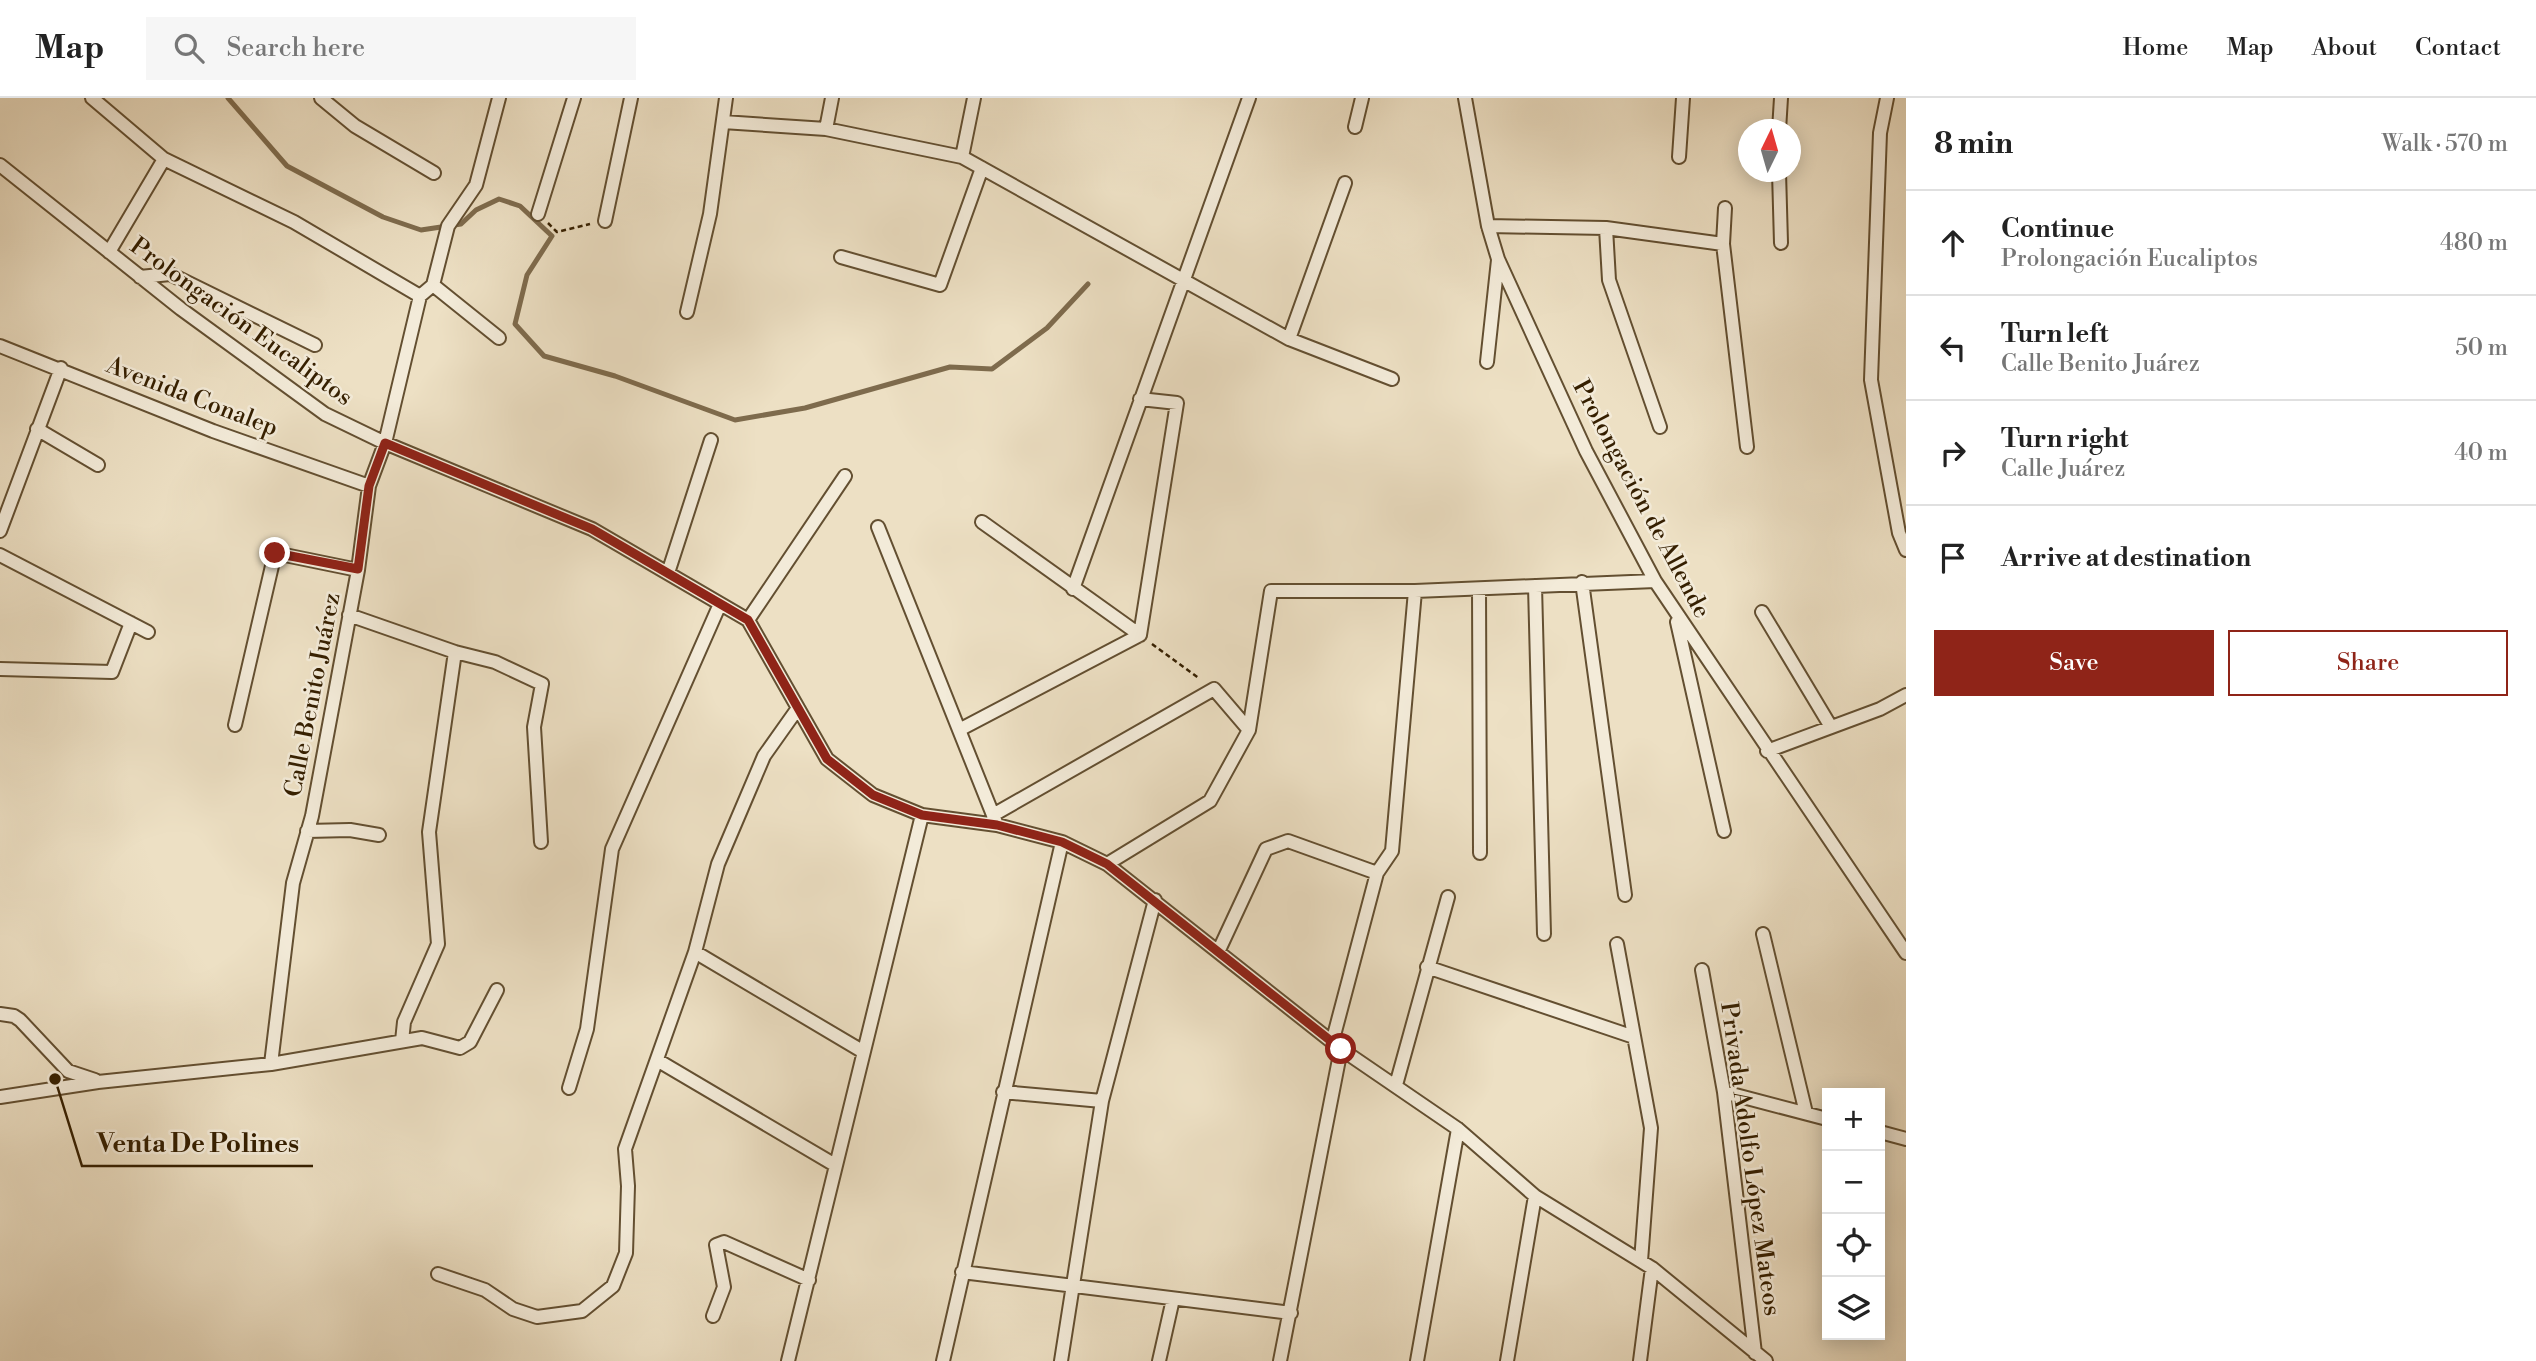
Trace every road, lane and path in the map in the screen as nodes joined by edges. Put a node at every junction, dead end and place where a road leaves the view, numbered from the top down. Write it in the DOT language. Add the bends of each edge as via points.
graph roads {
  1 [pos="92,98"];
  2 [pos="321,98"];
  3 [pos="499,98"];
  4 [pos="574,98"];
  5 [pos="631,98"];
  6 [pos="726,98"];
  7 [pos="832,98"];
  8 [pos="974,98"];
  9 [pos="1249,98"];
  10 [pos="1362,98"];
  11 [pos="1465,98"];
  12 [pos="1683,98"];
  13 [pos="1781,98"];
  14 [pos="1887,98"];
  15 [pos="1780,119"];
  16 [pos="723,122"];
  17 [pos="1355,127"];
  18 [pos="827,129"];
  19 [pos="962,157"];
  20 [pos="1679,157"];
  21 [pos="164,159"];
  22 [pos="0,165"];
  23 [pos="982,169"];
  24 [pos="434,173"];
  25 [pos="1779,182"];
  26 [pos="1345,183"];
  27 [pos="1725,208"];
  28 [pos="538,214"];
  29 [pos="605,222"];
  30 [pos="1488,226"];
  31 [pos="1606,228"];
  32 [pos="1781,243"];
  33 [pos="1723,244"];
  34 [pos="109,252"];
  35 [pos="841,257"];
  36 [pos="1499,259"];
  37 [pos="140,277"];
  38 [pos="1185,281"];
  39 [pos="433,285"];
  40 [pos="420,296"];
  41 [pos="687,312"];
  42 [pos="499,338"];
  43 [pos="1289,339"];
  44 [pos="314,345"];
  45 [pos="0,346"];
  46 [pos="1487,362"];
  47 [pos="61,368"];
  48 [pos="1392,379"];
  49 [pos="1140,398"];
  50 [pos="1660,427"];
  51 [pos="37,429"];
  52 [pos="711,440"];
  53 [pos="385,443"];
  54 [pos="1747,447"];
  55 [pos="98,465"];
  56 [pos="845,476"];
  57 [pos="369,486"];
  58 [pos="982,522"];
  59 [pos="878,527"];
  60 [pos="0,531"];
  61 [pos="1906,550"];
  62 [pos="0,555"];
  63 [pos="358,569"];
  64 [pos="668,573"];
  65 [pos="1655,581"];
  66 [pos="1582,582"];
  67 [pos="1535,586"];
  68 [pos="1073,589"];
  69 [pos="1479,589"];
  70 [pos="1415,592"];
  71 [pos="720,604"];
  72 [pos="1762,612"];
  73 [pos="349,615"];
  74 [pos="1676,615"];
  75 [pos="748,620"];
  76 [pos="131,623"];
  77 [pos="148,632"];
  78 [pos="1140,635"];
  79 [pos="455,652"];
  80 [pos="0,669"];
  81 [pos="1214,689"];
  82 [pos="1906,695"];
  83 [pos="798,708"];
  84 [pos="235,725"];
  85 [pos="1831,727"];
  86 [pos="959,730"];
  87 [pos="1249,730"];
  88 [pos="1767,751"];
  89 [pos="922,815"];
  90 [pos="995,820"];
  91 [pos="307,831"];
  92 [pos="1724,831"];
  93 [pos="379,835"];
  94 [pos="541,842"];
  95 [pos="1062,842"];
  96 [pos="1480,853"];
  97 [pos="1107,864"];
  98 [pos="1377,873"];
  99 [pos="1625,894"];
  100 [pos="1448,897"];
  101 [pos="1155,900"];
  102 [pos="1544,934"];
  103 [pos="1763,934"];
  104 [pos="1616,944"];
  105 [pos="1219,950"];
  106 [pos="695,952"];
  107 [pos="1906,953"];
  108 [pos="1427,967"];
  109 [pos="1702,970"];
  110 [pos="498,990"];
  111 [pos="0,1014"];
  112 [pos="1634,1037"];
  113 [pos="402,1041"];
  114 [pos="1336,1046"];
  115 [pos="862,1051"];
  116 [pos="657,1060"];
  117 [pos="271,1065"];
  118 [pos="99,1082"];
  119 [pos="1395,1085"];
  120 [pos="569,1088"];
  121 [pos="1003,1092"];
  122 [pos="1724,1092"];
  123 [pos="0,1097"];
  124 [pos="1102,1101"];
  125 [pos="1806,1113"];
  126 [pos="1822,1118"];
  127 [pos="1458,1129"];
  128 [pos="1885,1133"];
  129 [pos="1906,1139"];
  130 [pos="835,1165"];
  131 [pos="1535,1196"];
  132 [pos="1641,1261"];
  133 [pos="1652,1268"];
  134 [pos="962,1272"];
  135 [pos="438,1275"];
  136 [pos="809,1280"];
  137 [pos="1073,1284"];
  138 [pos="1173,1299"];
  139 [pos="1291,1313"];
  140 [pos="713,1316"];
  141 [pos="1761,1357"];
  142 [pos="788,1361"];
  143 [pos="943,1361"];
  144 [pos="1061,1361"];
  145 [pos="1159,1361"];
  146 [pos="1280,1361"];
  147 [pos="1417,1361"];
  148 [pos="1507,1361"];
  149 [pos="1640,1361"];
  1 -- 21 [label="street"];
  2 -- 24 [label="street" via="355,126"];
  3 -- 39 [label="street" via="476,185 448,226"];
  4 -- 28 [label="street"];
  5 -- 29 [label="street"];
  6 -- 16 [label="street"];
  7 -- 18 [label="street"];
  8 -- 19 [label="street"];
  9 -- 38 [label="street"];
  10 -- 17 [label="street"];
  11 -- 30 [label="street, Prolongación de Allende"];
  12 -- 20 [label="street"];
  13 -- 15 [label="street"];
  14 -- 61 [label="street" via="1880,133 1871,380"];
  16 -- 18 [label="street"];
  16 -- 41 [label="street" via="710,214"];
  18 -- 19 [label="street"];
  19 -- 23 [label="street"];
  21 -- 34 [label="street"];
  21 -- 40 [label="street" via="294,222"];
  22 -- 34 [label="street, Prolongación Eucaliptos"];
  23 -- 35 [label="street" via="940,285"];
  23 -- 38 [label="street"];
  25 -- 32 [label="street"];
  26 -- 43 [label="street"];
  27 -- 33 [label="street"];
  28 -- 29 [label="path" via="557,232"];
  30 -- 31 [label="street"];
  30 -- 36 [label="street, Prolongación de Allende"];
  31 -- 33 [label="street"];
  31 -- 50 [label="street" via="1609,280"];
  33 -- 54 [label="street"];
  34 -- 37 [label="street, Prolongación Eucaliptos"];
  36 -- 46 [label="street"];
  36 -- 65 [label="street, Prolongación de Allende" via="1586,451"];
  37 -- 44 [label="street" via="170,274"];
  37 -- 53 [label="street, Prolongación Eucaliptos" via="325,414"];
  38 -- 43 [label="street"];
  38 -- 49 [label="street"];
  39 -- 40 [label="street"];
  39 -- 42 [label="street"];
  40 -- 53 [label="street, Calle Benito Juárez"];
  43 -- 48 [label="street"];
  45 -- 47 [label="street, Avenida Conalep"];
  47 -- 51 [label="street"];
  47 -- 57 [label="street, Avenida Conalep" via="214,431"];
  49 -- 68 [label="street"];
  49 -- 78 [label="street" via="1177,403"];
  51 -- 55 [label="street"];
  51 -- 60 [label="street"];
  52 -- 64 [label="street"];
  53 -- 57 [label="street, Calle Benito Juárez"];
  53 -- 64 [label="street, Prolongación Eucaliptos" via="592,529"];
  56 -- 75 [label="street"];
  57 -- 63 [label="street, Calle Benito Juárez"];
  58 -- 68 [label="street"];
  59 -- 86 [label="street"];
  62 -- 76 [label="street"];
  63 -- 73 [label="street, Calle Benito Juárez"];
  63 -- 84 [label="street" via="275,553"];
  64 -- 71 [label="street, Prolongación Eucaliptos"];
  65 -- 66 [label="street"];
  65 -- 74 [label="street, Prolongación de Allende"];
  66 -- 67 [label="street"];
  66 -- 99 [label="street"];
  67 -- 69 [label="street"];
  67 -- 102 [label="street"];
  68 -- 78 [label="street"];
  69 -- 70 [label="street"];
  69 -- 96 [label="street"];
  70 -- 87 [label="street" via="1271,591"];
  70 -- 98 [label="street" via="1392,851"];
  71 -- 75 [label="street, Prolongación Eucaliptos"];
  71 -- 120 [label="street" via="612,849 587,1029"];
  72 -- 85 [label="street"];
  73 -- 79 [label="street"];
  73 -- 91 [label="street, Calle Benito Juárez"];
  74 -- 88 [label="street, Prolongación de Allende"];
  74 -- 92 [label="street"];
  75 -- 83 [label="street"];
  76 -- 77 [label="street"];
  76 -- 80 [label="street" via="112,672"];
  78 -- 81 [label="path"];
  78 -- 86 [label="street"];
  79 -- 94 [label="street" via="495,662 537,680 542,689 534,727"];
  79 -- 113 [label="street" via="429,832 438,944 404,1023"];
  81 -- 87 [label="street"];
  81 -- 90 [label="street"];
  82 -- 85 [label="street"];
  83 -- 89 [label="street" via="827,759 873,795"];
  83 -- 106 [label="street" via="764,756 718,864"];
  85 -- 88 [label="street"];
  86 -- 90 [label="street"];
  87 -- 97 [label="street" via="1210,801"];
  88 -- 107 [label="street, Prolongación de Allende"];
  89 -- 90 [label="street"];
  89 -- 115 [label="street"];
  90 -- 95 [label="street"];
  91 -- 93 [label="street"];
  91 -- 117 [label="street, Calle Benito Juárez" via="292,883"];
  95 -- 97 [label="street"];
  95 -- 121 [label="street"];
  97 -- 101 [label="street"];
  98 -- 105 [label="street" via="1288,841 1266,849"];
  98 -- 114 [label="street"];
  100 -- 108 [label="street"];
  101 -- 105 [label="street"];
  101 -- 124 [label="street"];
  103 -- 125 [label="street"];
  104 -- 112 [label="street"];
  105 -- 114 [label="street"];
  106 -- 115 [label="street"];
  106 -- 116 [label="street"];
  108 -- 112 [label="street"];
  108 -- 119 [label="street"];
  109 -- 122 [label="street, Privada Adolfo López Mateos"];
  110 -- 113 [label="street" via="470,1042 460,1048 422,1038"];
  111 -- 118 [label="street" via="20,1020 68,1071"];
  112 -- 132 [label="street" via="1651,1128"];
  113 -- 117 [label="street"];
  114 -- 119 [label="street"];
  114 -- 139 [label="street"];
  115 -- 130 [label="street"];
  116 -- 130 [label="street"];
  116 -- 135 [label="street" via="625,1149 626,1253 613,1286 582,1311 537,1317 513,1309 485,1290"];
  117 -- 118 [label="street"];
  118 -- 123 [label="street"];
  119 -- 127 [label="street"];
  121 -- 124 [label="street"];
  121 -- 134 [label="street"];
  122 -- 125 [label="street"];
  122 -- 141 [label="street, Privada Adolfo López Mateos"];
  124 -- 137 [label="street"];
  125 -- 126 [label="street"];
  127 -- 131 [label="street"];
  127 -- 147 [label="street"];
  128 -- 129 [label="street"];
  130 -- 136 [label="street"];
  131 -- 132 [label="street"];
  131 -- 148 [label="street"];
  132 -- 133 [label="street"];
  133 -- 141 [label="street"];
  133 -- 149 [label="street"];
  134 -- 137 [label="street"];
  134 -- 143 [label="street"];
  136 -- 140 [label="street" via="724,1242 716,1245 724,1287"];
  136 -- 142 [label="street"];
  137 -- 138 [label="street"];
  137 -- 144 [label="street"];
  138 -- 139 [label="street"];
  138 -- 145 [label="street"];
  139 -- 146 [label="street"];
}
